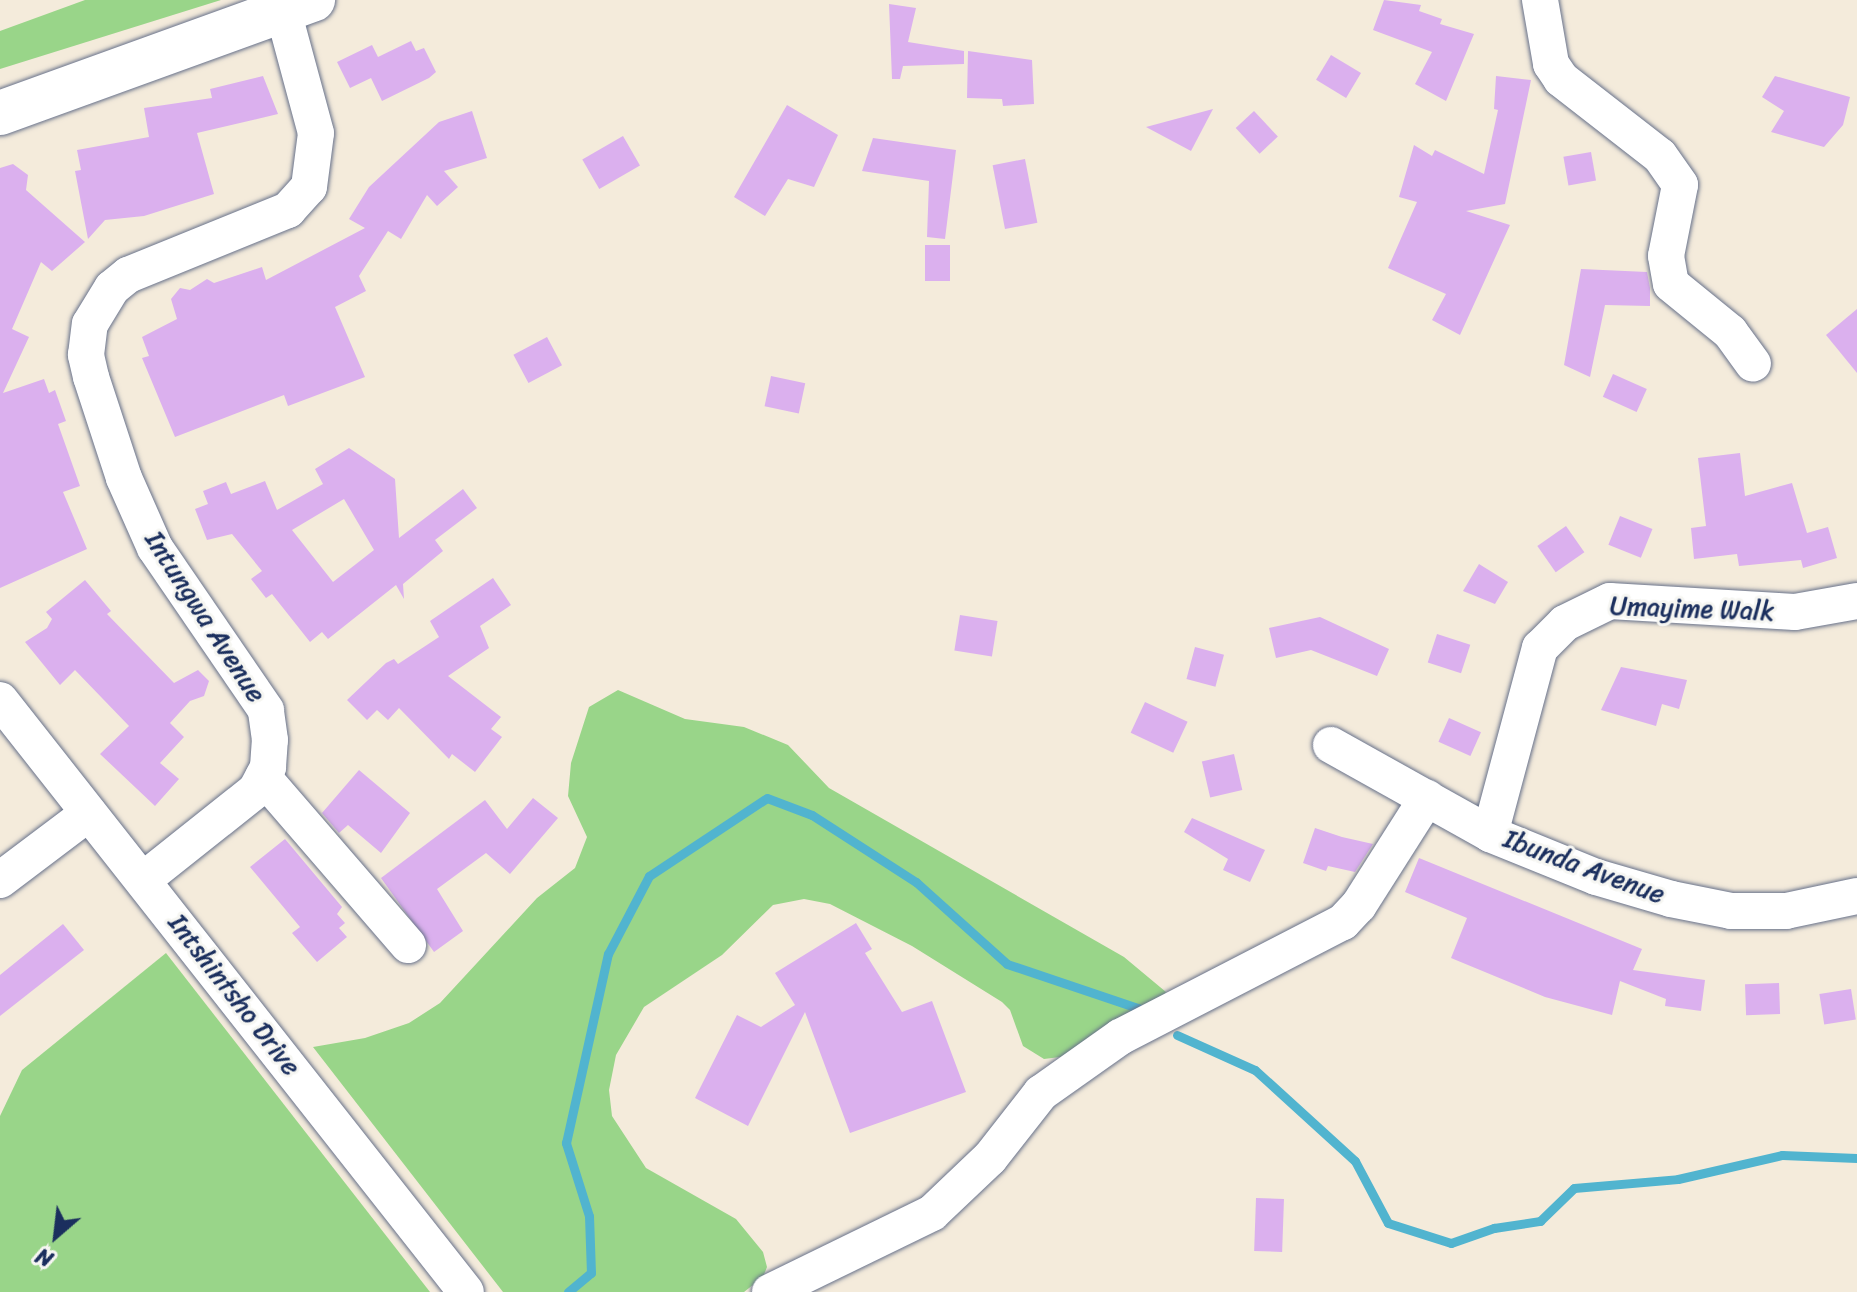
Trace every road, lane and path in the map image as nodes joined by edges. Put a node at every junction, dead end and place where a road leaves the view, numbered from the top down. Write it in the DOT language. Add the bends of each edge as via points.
graph roads {
  1 [pos="1540,0"];
  2 [pos="298,5"];
  3 [pos="192,41"];
  4 [pos="0,92"];
  5 [pos="0,113"];
  6 [pos="1753,364"];
  7 [pos="1857,601"];
  8 [pos="0,700"];
  9 [pos="1331,745"];
  10 [pos="263,777"];
  11 [pos="1427,798"];
  12 [pos="89,813"];
  13 [pos="1490,834"];
  14 [pos="0,880"];
  15 [pos="143,880"];
  16 [pos="1857,896"];
  17 [pos="408,945"];
  18 [pos="466,1292"];
  19 [pos="770,1292"];
  1 -- 6 [label="street" via="1551,64 1561,79 1660,156 1680,185 1666,256 1671,284 1730,332"];
  2 -- 3 [label="main road"];
  2 -- 10 [label="street, Intungwa Avenue" via="316,133 309,187 288,210 128,275 101,302 90,324 86,355 124,478 155,548 266,710 270,740"];
  3 -- 4 [label="main road"];
  3 -- 5 [label="main road"];
  7 -- 13 [label="street, Umayime Walk" via="1795,612 1610,601 1565,623 1540,648"];
  8 -- 12 [label="street, Intshintsho Drive"];
  9 -- 11 [label="street, Ibunda Avenue"];
  10 -- 15 [label="street" via="214,828"];
  10 -- 17 [label="street"];
  11 -- 13 [label="street, Ibunda Avenue"];
  11 -- 19 [label="street" via="1343,922 1120,1037 1041,1093 990,1158 932,1213"];
  12 -- 14 [label="street"];
  12 -- 15 [label="street, Intshintsho Drive"];
  13 -- 16 [label="street, Ibunda Avenue" via="1596,877 1731,911 1786,911"];
  15 -- 18 [label="street, Intshintsho Drive"];
}
